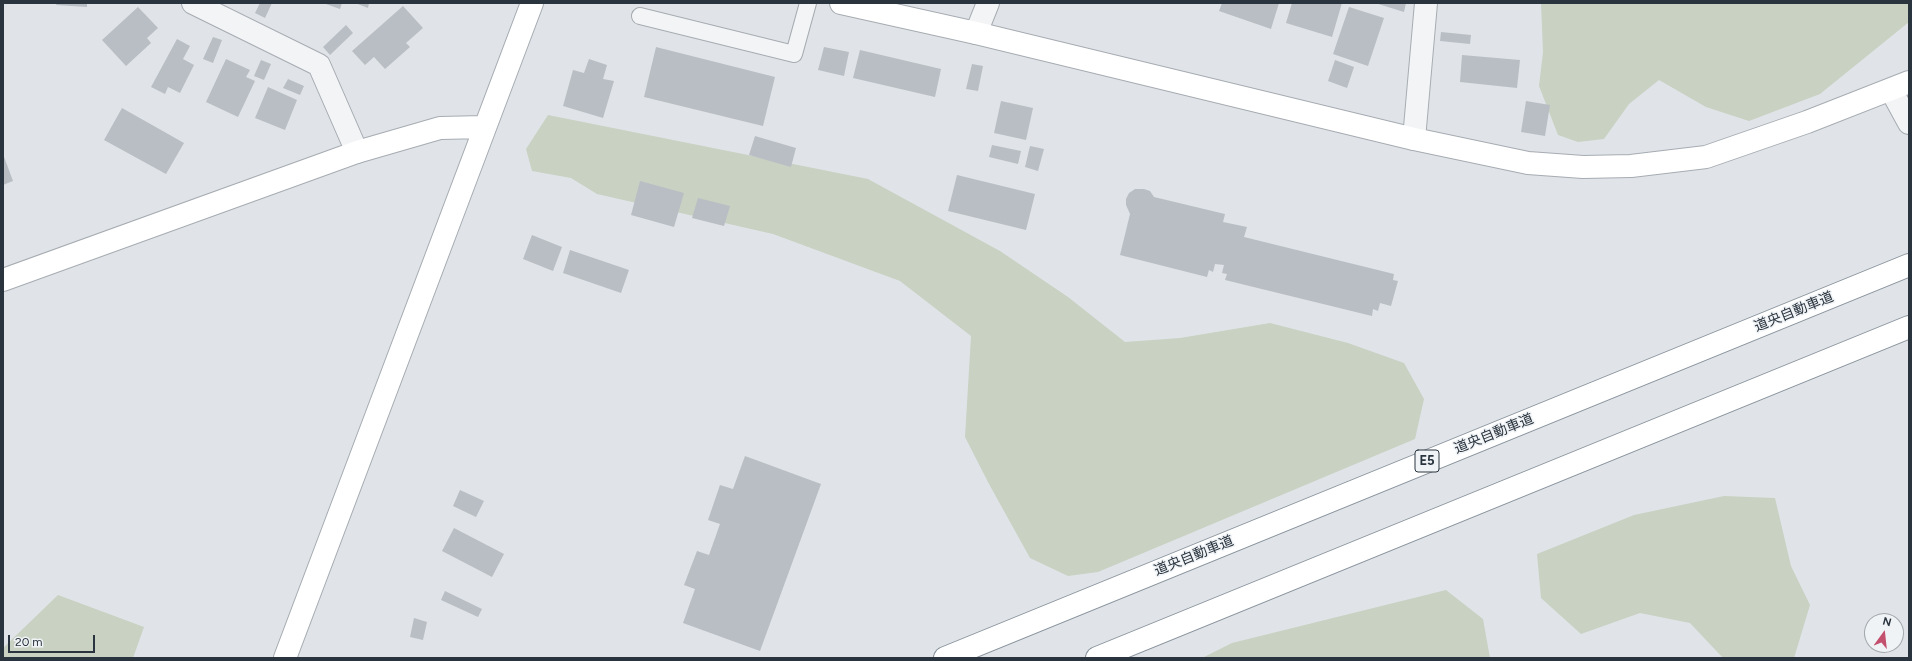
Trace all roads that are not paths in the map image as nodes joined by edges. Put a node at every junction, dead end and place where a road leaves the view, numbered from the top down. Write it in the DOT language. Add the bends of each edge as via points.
graph roads {
  1 [pos="194,3"];
  2 [pos="532,3"];
  3 [pos="808,3"];
  4 [pos="841,3"];
  5 [pos="988,3"];
  6 [pos="1426,3"];
  7 [pos="640,16"];
  8 [pos="976,33"];
  9 [pos="1900,86"];
  10 [pos="1909,123"];
  11 [pos="484,128"];
  12 [pos="1414,139"];
  13 [pos="357,152"];
  14 [pos="1909,265"];
  15 [pos="3,280"];
  16 [pos="1909,327"];
  17 [pos="285,658"];
  18 [pos="946,658"];
  19 [pos="1097,658"];
  1 -- 13 [label="street" via="319,65"];
  2 -- 11 [label="main road"];
  3 -- 7 [label="lane" via="794,54"];
  4 -- 8 [label="main road"];
  5 -- 8 [label="street"];
  6 -- 12 [label="street"];
  8 -- 12 [label="main road"];
  9 -- 10 [label="street"];
  9 -- 12 [label="main road" via="1706,157 1631,166 1583,167 1528,163"];
  11 -- 13 [label="main road" via="440,128"];
  11 -- 17 [label="main road"];
  13 -- 15 [label="main road"];
  14 -- 18 [label="main road, 道央自動車道 / E5"];
  16 -- 19 [label="main road"];
}
